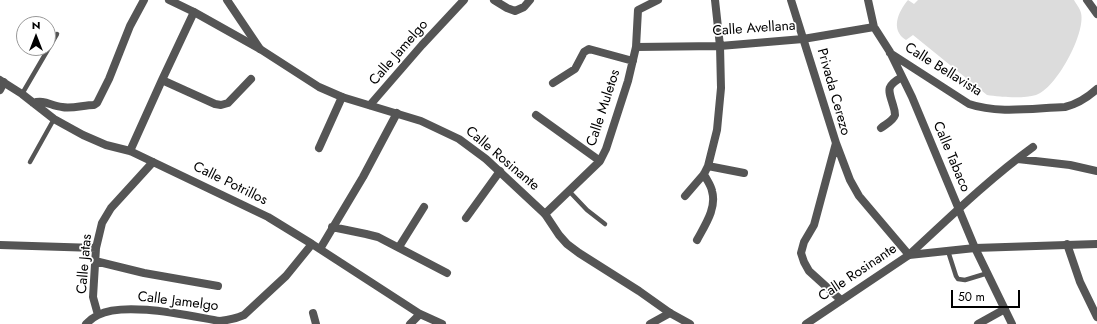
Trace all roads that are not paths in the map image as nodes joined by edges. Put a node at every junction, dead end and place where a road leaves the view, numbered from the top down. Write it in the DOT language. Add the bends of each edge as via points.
graph roads {
  1 [pos="144,0"];
  2 [pos="169,0"];
  3 [pos="228,0"];
  4 [pos="464,0"];
  5 [pos="494,0"];
  6 [pos="530,0"];
  7 [pos="658,0"];
  8 [pos="715,0"];
  9 [pos="791,0"];
  10 [pos="868,0"];
  11 [pos="1087,0"];
  12 [pos="194,12"];
  13 [pos="1097,14"];
  14 [pos="874,27"];
  15 [pos="57,34"];
  16 [pos="803,39"];
  17 [pos="720,46"];
  18 [pos="636,47"];
  19 [pos="260,49"];
  20 [pos="890,52"];
  21 [pos="633,61"];
  22 [pos="902,77"];
  23 [pos="251,79"];
  24 [pos="162,80"];
  25 [pos="2,81"];
  26 [pos="553,83"];
  27 [pos="1097,89"];
  28 [pos="0,90"];
  29 [pos="22,94"];
  30 [pos="342,97"];
  31 [pos="33,103"];
  32 [pos="370,105"];
  33 [pos="397,113"];
  34 [pos="536,115"];
  35 [pos="54,119"];
  36 [pos="881,128"];
  37 [pos="836,143"];
  38 [pos="1033,147"];
  39 [pos="319,148"];
  40 [pos="130,151"];
  41 [pos="1018,159"];
  42 [pos="600,161"];
  43 [pos="30,162"];
  44 [pos="153,162"];
  45 [pos="708,166"];
  46 [pos="1097,171"];
  47 [pos="500,172"];
  48 [pos="744,173"];
  49 [pos="704,174"];
  50 [pos="569,191"];
  51 [pos="685,196"];
  52 [pos="424,207"];
  53 [pos="958,209"];
  54 [pos="545,214"];
  55 [pos="466,218"];
  56 [pos="605,224"];
  57 [pos="332,227"];
  58 [pos="697,240"];
  59 [pos="312,244"];
  60 [pos="1067,244"];
  61 [pos="1097,244"];
  62 [pos="0,245"];
  63 [pos="399,247"];
  64 [pos="96,248"];
  65 [pos="975,248"];
  66 [pos="320,249"];
  67 [pos="948,251"];
  68 [pos="909,255"];
  69 [pos="95,261"];
  70 [pos="447,273"];
  71 [pos="988,273"];
  72 [pos="218,286"];
  73 [pos="841,300"];
  74 [pos="1004,309"];
  75 [pos="313,313"];
  76 [pos="670,313"];
  77 [pos="420,314"];
  78 [pos="98,315"];
  79 [pos="1097,317"];
  80 [pos="86,324"];
  81 [pos="316,324"];
  82 [pos="410,324"];
  83 [pos="442,324"];
  84 [pos="650,324"];
  85 [pos="690,324"];
  86 [pos="806,324"];
  87 [pos="978,324"];
  88 [pos="1012,324"];
  1 -- 31 [label="street" via="97,103 62,108 45,102"];
  2 -- 12 [label="street"];
  3 -- 19 [label="street, Calle Rosinante"];
  4 -- 32 [label="street, Calle Jamelgo"];
  5 -- 6 [label="street" via="516,11"];
  7 -- 18 [label="street, Calle Muletos" via="638,10"];
  8 -- 17 [label="street"];
  9 -- 16 [label="street, Privada Cerezo"];
  10 -- 14 [label="street, Calle Tabaco"];
  11 -- 13 [label="street"];
  12 -- 19 [label="street"];
  12 -- 24 [label="street"];
  14 -- 16 [label="street, Calle Avellana"];
  14 -- 20 [label="street, Calle Tabaco"];
  15 -- 29 [label="lane"];
  16 -- 17 [label="street, Calle Avellana"];
  16 -- 37 [label="street, Privada Cerezo"];
  17 -- 18 [label="street, Calle Avellana"];
  17 -- 45 [label="street" via="721,88 717,130"];
  18 -- 21 [label="street, Calle Muletos"];
  19 -- 30 [label="street, Calle Rosinante" via="308,81"];
  20 -- 22 [label="street, Calle Tabaco"];
  20 -- 27 [label="street, Calle Bellavista" via="969,104 982,108 994,110 1065,107 1086,99"];
  21 -- 26 [label="street" via="591,49 585,51 575,68"];
  21 -- 42 [label="street, Calle Muletos"];
  22 -- 36 [label="street" via="889,87 895,115"];
  22 -- 53 [label="street, Calle Tabaco"];
  23 -- 24 [label="street" via="228,103 221,105"];
  24 -- 40 [label="street"];
  25 -- 28 [label="street"];
  25 -- 29 [label="street, Calle Potrillos"];
  29 -- 31 [label="street, Calle Potrillos"];
  30 -- 32 [label="street, Calle Rosinante"];
  30 -- 39 [label="street"];
  31 -- 35 [label="street, Calle Potrillos"];
  32 -- 33 [label="street, Calle Rosinante"];
  33 -- 47 [label="street, Calle Rosinante" via="420,120 459,139"];
  33 -- 57 [label="street" via="363,177"];
  34 -- 42 [label="street"];
  35 -- 40 [label="street, Calle Potrillos" via="106,145"];
  35 -- 43 [label="lane"];
  37 -- 68 [label="street" via="859,196"];
  37 -- 73 [label="street, Privada Cerezo" via="814,225 804,242 802,253 809,271"];
  38 -- 41 [label="street"];
  40 -- 44 [label="street, Calle Potrillos"];
  41 -- 46 [label="street"];
  41 -- 53 [label="street"];
  42 -- 50 [label="street, Calle Muletos"];
  44 -- 59 [label="street, Calle Potrillos" via="268,217"];
  44 -- 64 [label="street, Calle Jatas" via="111,208 102,223"];
  45 -- 48 [label="street"];
  45 -- 49 [label="street"];
  47 -- 54 [label="street, Calle Rosinante"];
  47 -- 55 [label="street"];
  49 -- 51 [label="street"];
  49 -- 58 [label="street" via="714,200"];
  50 -- 54 [label="street, Calle Muletos"];
  50 -- 56 [label="lane"];
  52 -- 63 [label="street"];
  53 -- 65 [label="street, Calle Tabaco"];
  53 -- 68 [label="street"];
  54 -- 76 [label="street, Calle Rosinante" via="568,244"];
  57 -- 63 [label="street" via="378,237"];
  57 -- 66 [label="street"];
  59 -- 66 [label="street, Calle Potrillos"];
  59 -- 78 [label="street, Calle Jamelgo" via="286,276 244,315 237,318 220,321 136,309"];
  60 -- 61 [label="street, Calle Rosinante"];
  60 -- 65 [label="street, Calle Rosinante"];
  60 -- 79 [label="street" via="1080,282"];
  62 -- 64 [label="street"];
  63 -- 70 [label="street"];
  64 -- 69 [label="street, Calle Jatas"];
  65 -- 67 [label="street, Calle Rosinante"];
  65 -- 71 [label="street, Calle Tabaco"];
  66 -- 77 [label="street, Calle Potrillos"];
  67 -- 68 [label="street, Calle Rosinante"];
  67 -- 71 [label="lane" via="958,279 965,280"];
  68 -- 73 [label="street, Calle Rosinante"];
  69 -- 72 [label="street"];
  69 -- 78 [label="street, Calle Jatas" via="93,297"];
  71 -- 74 [label="street, Calle Tabaco"];
  73 -- 86 [label="street, Calle Rosinante"];
  74 -- 87 [label="street"];
  74 -- 88 [label="street, Calle Tabaco"];
  75 -- 81 [label="street"];
  76 -- 84 [label="street"];
  76 -- 85 [label="street, Calle Rosinante"];
  77 -- 82 [label="street"];
  77 -- 83 [label="street, Calle Potrillos"];
  78 -- 80 [label="street, Calle Jamelgo"];
}
